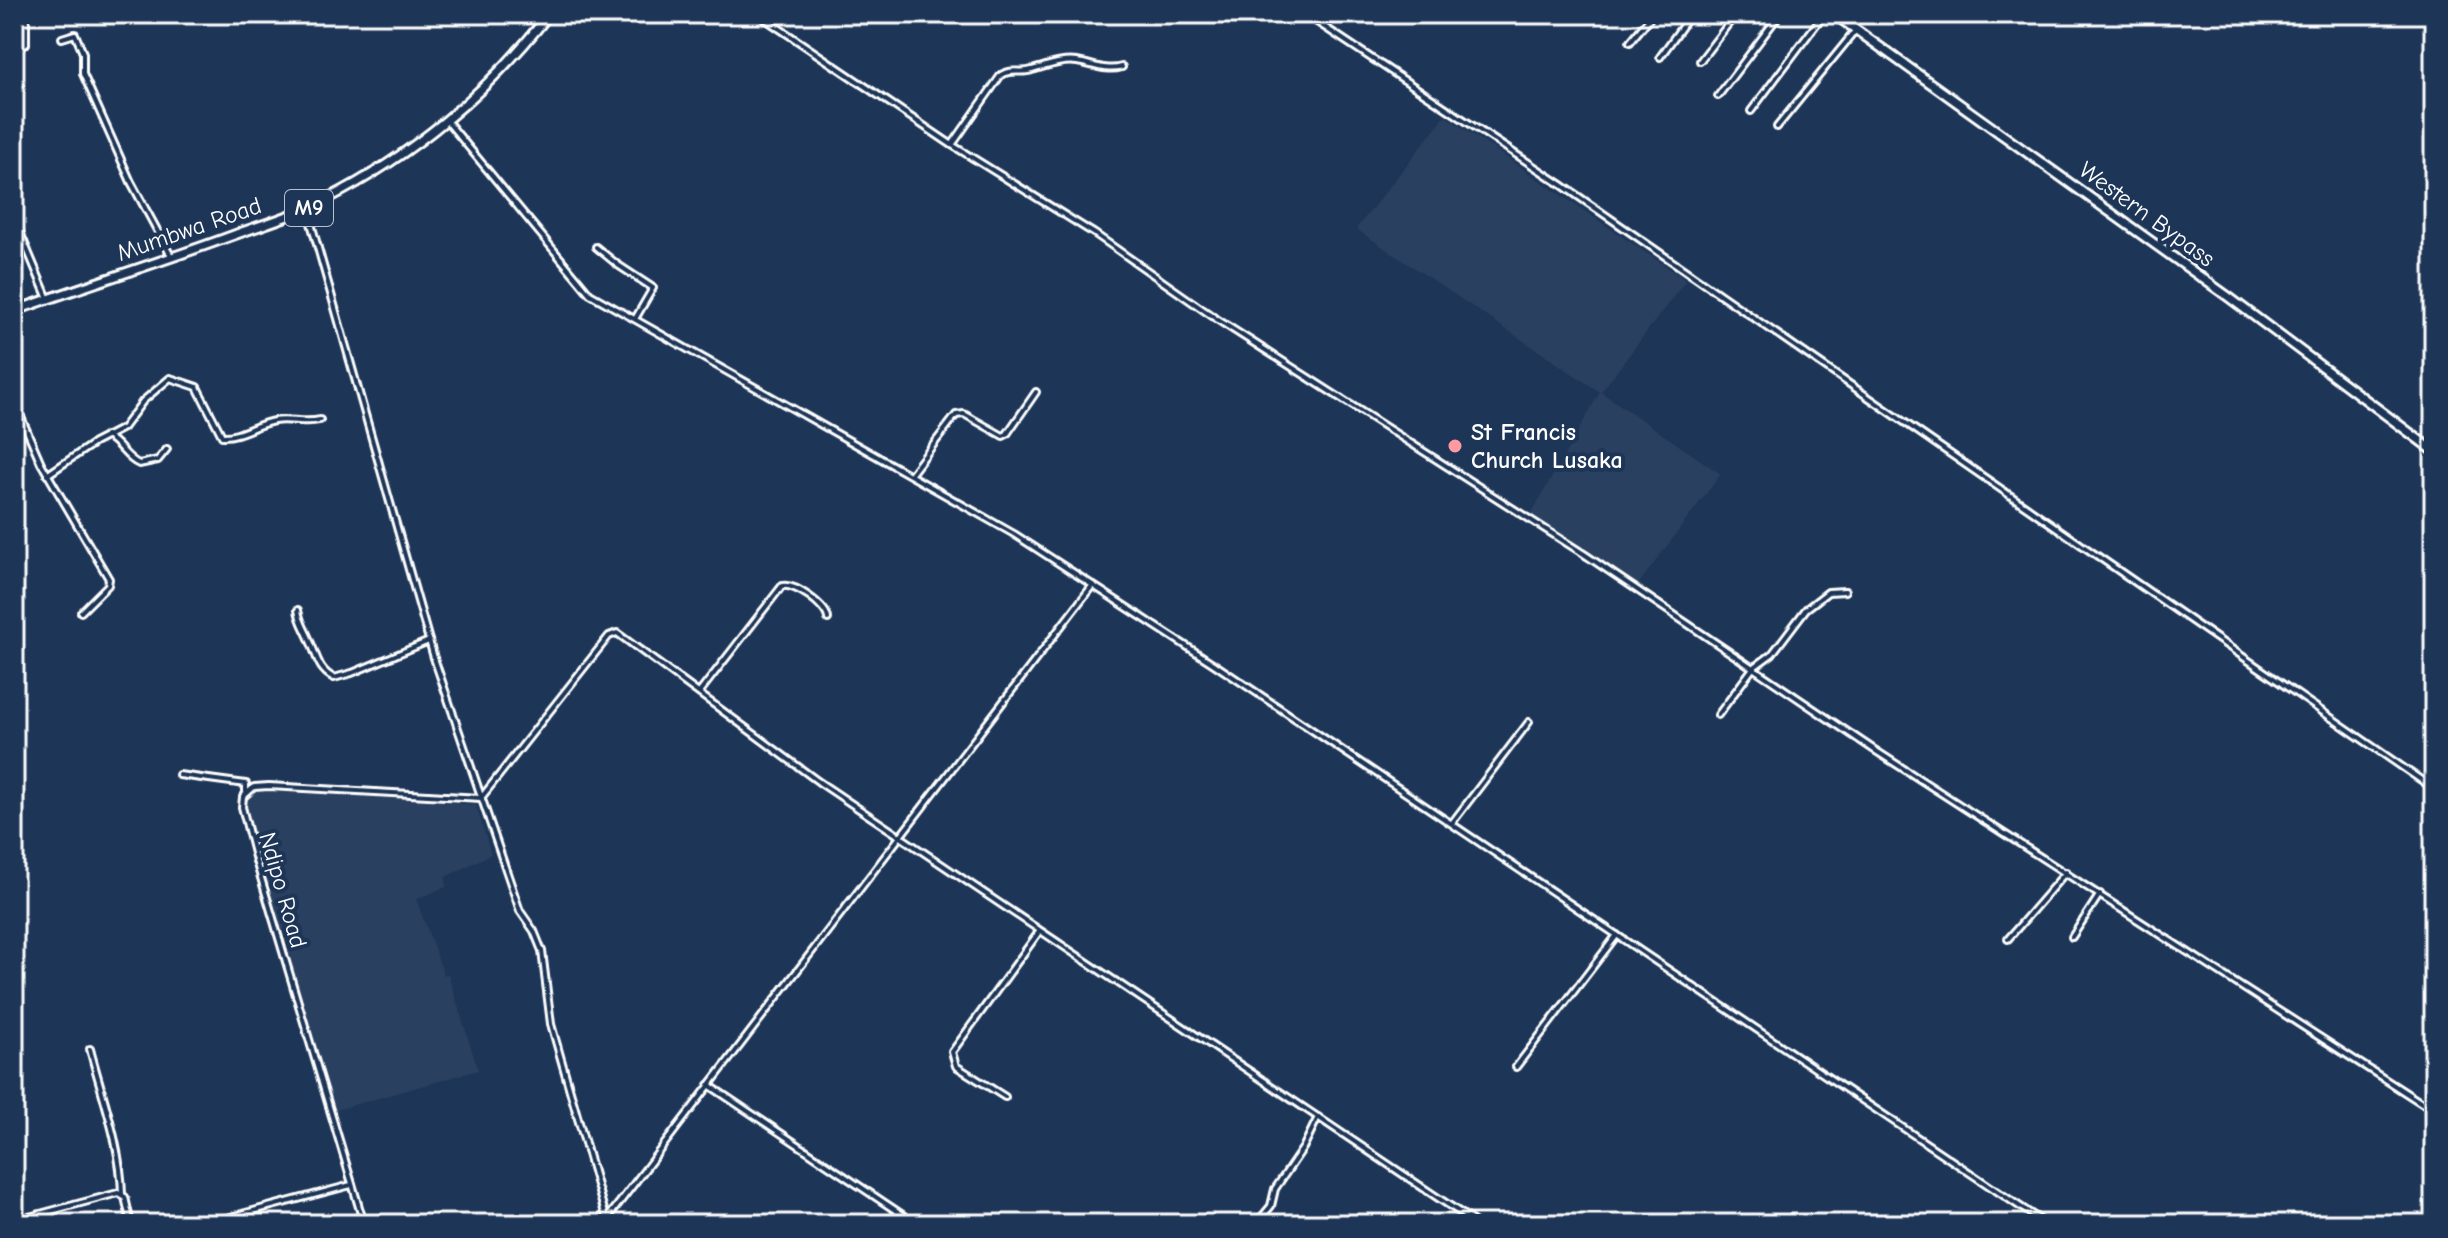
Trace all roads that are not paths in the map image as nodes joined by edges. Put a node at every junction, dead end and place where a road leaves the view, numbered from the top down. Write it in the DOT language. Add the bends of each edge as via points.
graph roads {
  1 [pos="26,14"];
  2 [pos="549,14"];
  3 [pos="758,14"];
  4 [pos="1305,14"];
  5 [pos="1653,14"];
  6 [pos="1691,14"];
  7 [pos="1736,14"];
  8 [pos="1780,14"];
  9 [pos="1824,14"];
  10 [pos="1834,14"];
  11 [pos="1856,30"];
  12 [pos="62,38"];
  13 [pos="1630,42"];
  14 [pos="14,51"];
  15 [pos="1660,57"];
  16 [pos="1700,61"];
  17 [pos="1122,67"];
  18 [pos="1718,96"];
  19 [pos="1751,111"];
  20 [pos="447,121"];
  21 [pos="1777,127"];
  22 [pos="952,145"];
  23 [pos="307,209"];
  24 [pos="14,218"];
  25 [pos="596,247"];
  26 [pos="172,258"];
  27 [pos="48,299"];
  28 [pos="14,311"];
  29 [pos="635,319"];
  30 [pos="1036,392"];
  31 [pos="14,401"];
  32 [pos="320,420"];
  33 [pos="106,436"];
  34 [pos="167,449"];
  35 [pos="2434,451"];
  36 [pos="911,474"];
  37 [pos="47,475"];
  38 [pos="1093,585"];
  39 [pos="1845,591"];
  40 [pos="298,610"];
  41 [pos="81,612"];
  42 [pos="828,619"];
  43 [pos="429,640"];
  44 [pos="1753,668"];
  45 [pos="699,693"];
  46 [pos="1718,715"];
  47 [pos="1529,722"];
  48 [pos="179,775"];
  49 [pos="2434,789"];
  50 [pos="246,792"];
  51 [pos="481,798"];
  52 [pos="1452,823"];
  53 [pos="901,837"];
  54 [pos="2066,872"];
  55 [pos="2100,894"];
  56 [pos="1039,932"];
  57 [pos="1617,935"];
  58 [pos="2072,937"];
  59 [pos="2008,939"];
  60 [pos="90,1049"];
  61 [pos="1516,1067"];
  62 [pos="709,1085"];
  63 [pos="1005,1097"];
  64 [pos="2434,1111"];
  65 [pos="1319,1116"];
  66 [pos="351,1185"];
  67 [pos="122,1194"];
  68 [pos="14,1221"];
  69 [pos="607,1221"];
  70 [pos="131,1224"];
  71 [pos="204,1224"];
  72 [pos="364,1224"];
  73 [pos="916,1224"];
  74 [pos="1256,1224"];
  75 [pos="1477,1224"];
  76 [pos="2046,1224"];
  1 -- 14 [label="street" via="26,44"];
  2 -- 20 [label="main road, Mumbwa Road / M9"];
  3 -- 22 [label="street"];
  4 -- 49 [label="street" via="1562,185"];
  5 -- 13 [label="street"];
  6 -- 15 [label="street"];
  7 -- 16 [label="street"];
  8 -- 18 [label="street"];
  9 -- 19 [label="street"];
  10 -- 11 [label="main road, Western Bypass"];
  11 -- 21 [label="street"];
  11 -- 35 [label="main road, Western Bypass"];
  12 -- 26 [label="street" via="78,37 83,74"];
  17 -- 22 [label="street" via="1071,61 1010,70 1001,75"];
  20 -- 23 [label="main road, Mumbwa Road / M9"];
  20 -- 29 [label="street" via="580,285"];
  22 -- 44 [label="street"];
  23 -- 26 [label="main road, Mumbwa Road / M9"];
  23 -- 43 [label="street"];
  24 -- 27 [label="street"];
  25 -- 29 [label="street" via="653,288"];
  26 -- 27 [label="main road, Mumbwa Road / M9"];
  27 -- 28 [label="main road, Mumbwa Road / M9"];
  29 -- 36 [label="street"];
  30 -- 36 [label="street" via="1003,436 964,414 956,415"];
  31 -- 37 [label="street"];
  32 -- 33 [label="street" via="271,421 222,436 197,387 172,377 143,401 127,424"];
  33 -- 34 [label="street" via="139,464 158,460"];
  33 -- 37 [label="street"];
  36 -- 38 [label="street"];
  37 -- 41 [label="street" via="109,579"];
  38 -- 52 [label="street"];
  38 -- 53 [label="street"];
  39 -- 44 [label="street" via="1832,590 1813,602 1772,654"];
  40 -- 43 [label="street" via="316,659 334,678"];
  42 -- 45 [label="street" via="824,608 792,586 782,586"];
  43 -- 51 [label="street"];
  44 -- 46 [label="street"];
  44 -- 54 [label="street"];
  45 -- 51 [label="street" via="621,634 613,634"];
  45 -- 53 [label="street"];
  47 -- 52 [label="street"];
  48 -- 50 [label="street" via="246,784"];
  50 -- 51 [label="street" via="269,786"];
  50 -- 66 [label="street, Ndipo Road" via="244,818"];
  51 -- 69 [label="street" via="520,911 542,951 551,1024"];
  52 -- 57 [label="street"];
  53 -- 56 [label="street"];
  53 -- 62 [label="street"];
  54 -- 55 [label="street"];
  54 -- 59 [label="street"];
  55 -- 58 [label="street"];
  55 -- 64 [label="street"];
  56 -- 63 [label="street" via="952,1052 956,1066"];
  56 -- 65 [label="street"];
  57 -- 61 [label="street"];
  57 -- 76 [label="street"];
  60 -- 67 [label="street"];
  62 -- 69 [label="street"];
  62 -- 73 [label="street"];
  65 -- 74 [label="street"];
  65 -- 75 [label="street"];
  66 -- 71 [label="street"];
  66 -- 72 [label="street, Ndipo Road"];
  67 -- 68 [label="street"];
  67 -- 70 [label="street"];
}
